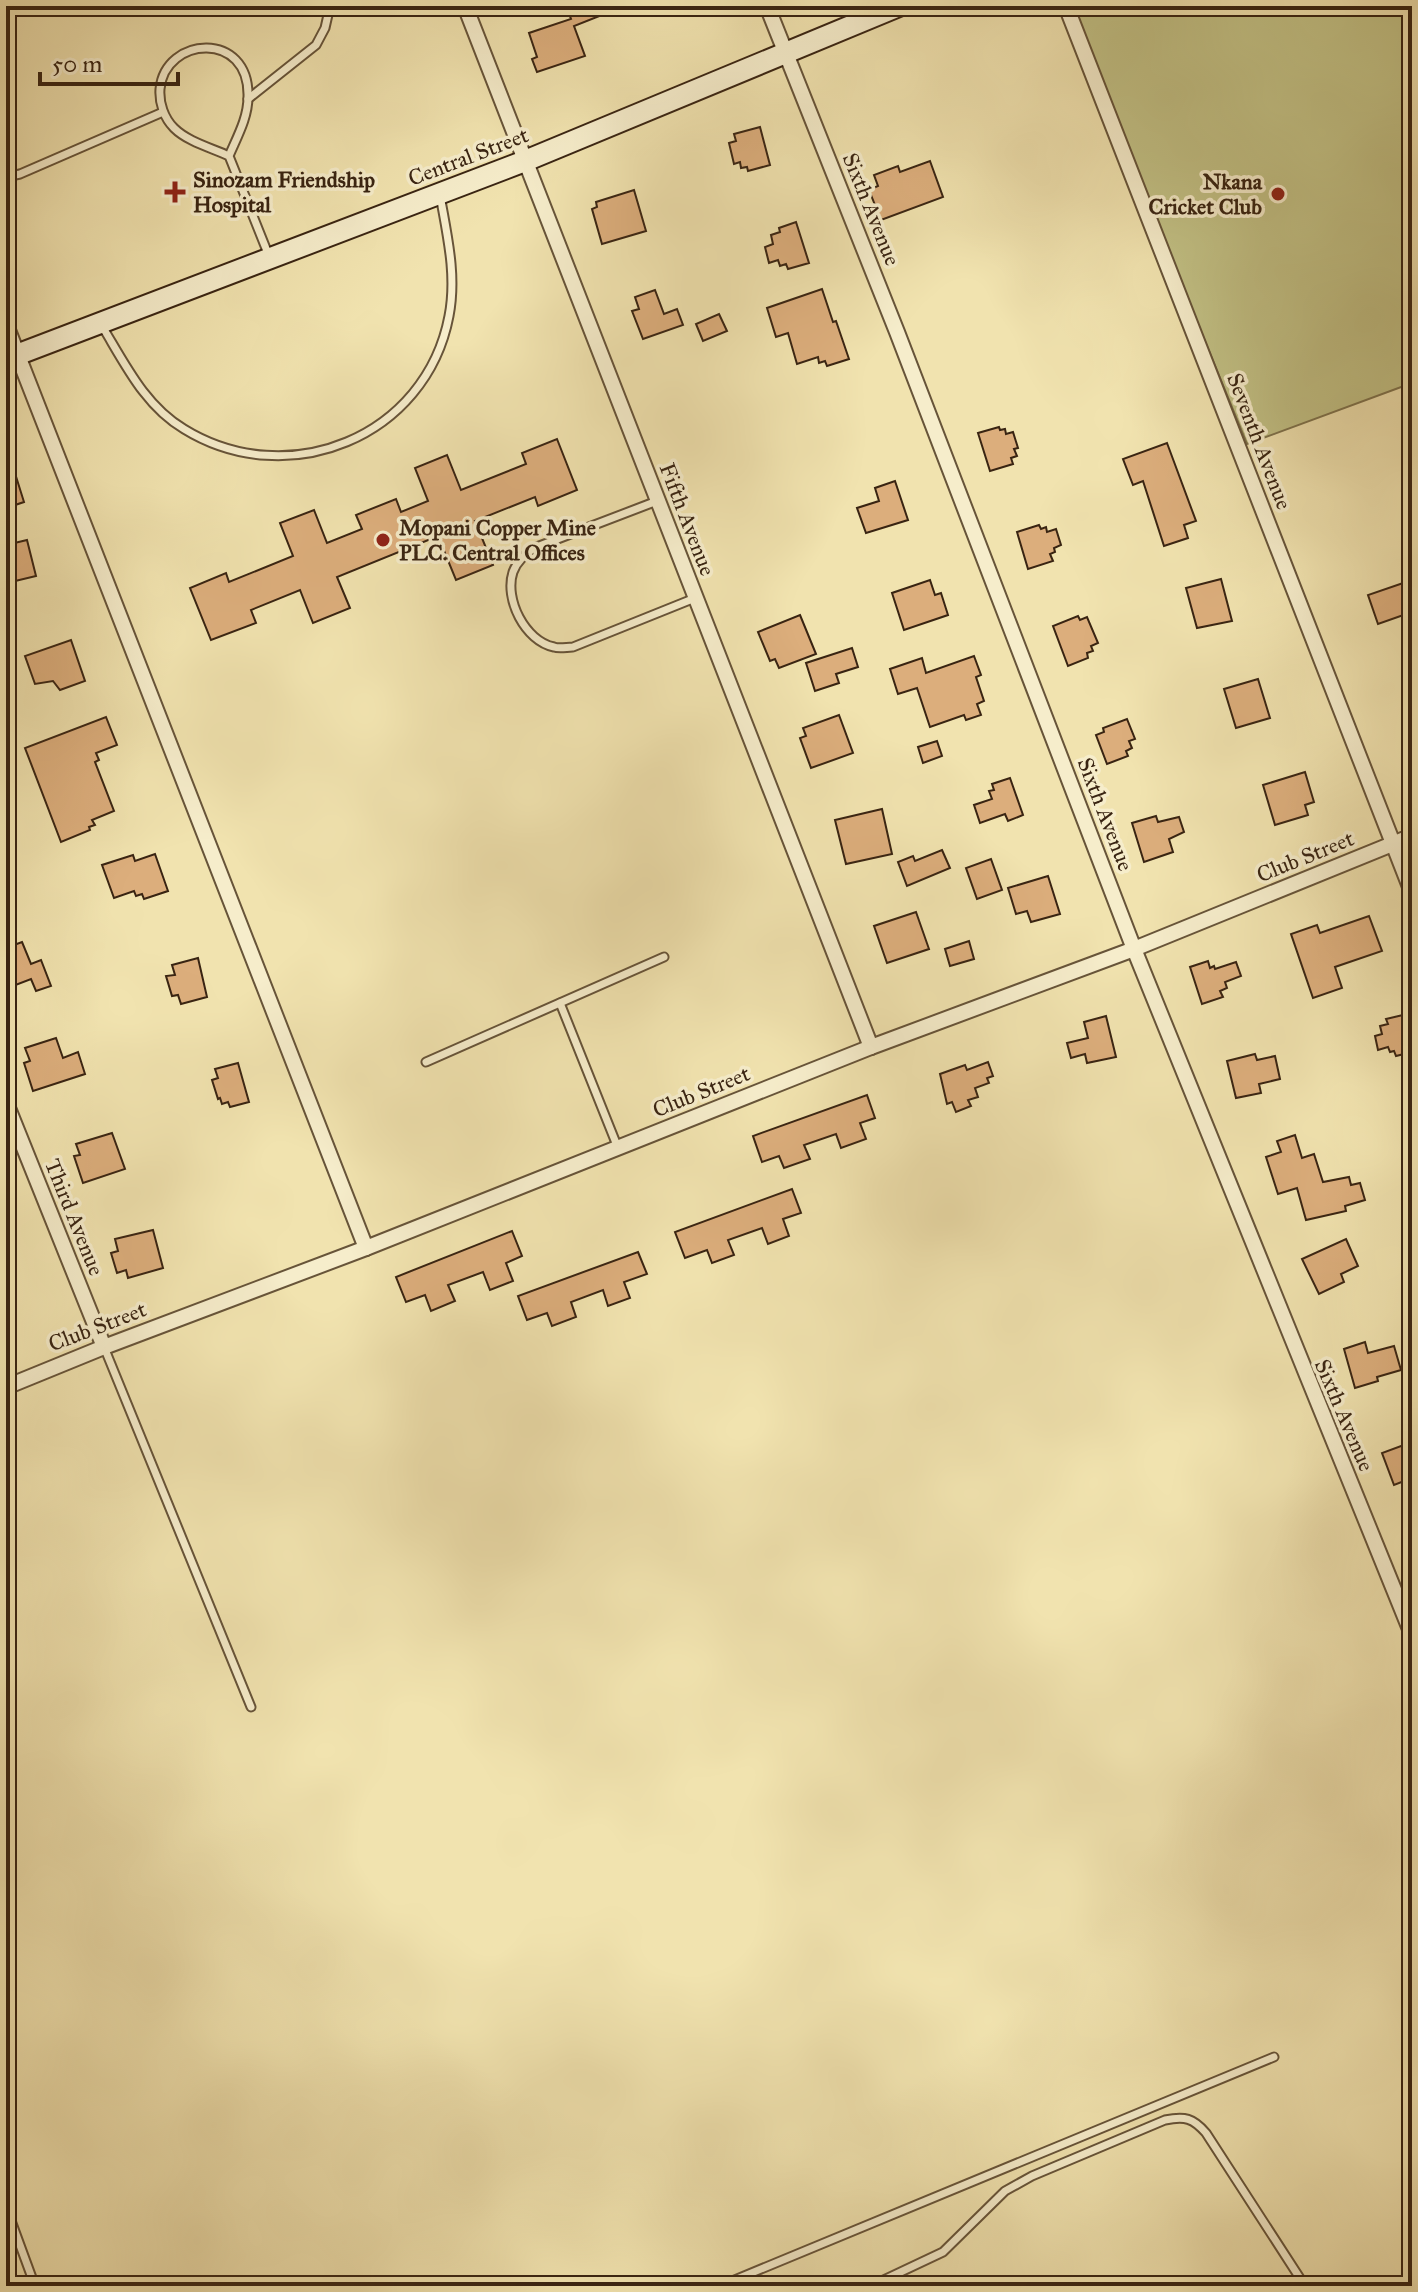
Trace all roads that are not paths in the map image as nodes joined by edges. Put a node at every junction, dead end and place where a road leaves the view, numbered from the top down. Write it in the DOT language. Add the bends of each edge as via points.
graph roads {
  1 [pos="330,6"];
  2 [pos="465,6"];
  3 [pos="767,6"];
  4 [pos="899,6"];
  5 [pos="1066,6"];
  6 [pos="785,51"];
  7 [pos="248,99"];
  8 [pos="163,112"];
  9 [pos="229,156"];
  10 [pos="525,161"];
  11 [pos="6,177"];
  12 [pos="439,193"];
  13 [pos="270,258"];
  14 [pos="100,323"];
  15 [pos="6,325"];
  16 [pos="12,357"];
  17 [pos="657,501"];
  18 [pos="695,598"];
  19 [pos="1412,836"];
  20 [pos="1393,843"];
  21 [pos="1412,892"];
  22 [pos="1134,949"];
  23 [pos="664,957"];
  24 [pos="560,1003"];
  25 [pos="871,1047"];
  26 [pos="426,1062"];
  27 [pos="6,1103"];
  28 [pos="618,1148"];
  29 [pos="366,1248"];
  30 [pos="104,1347"];
  31 [pos="6,1387"];
  32 [pos="1412,1634"];
  33 [pos="251,1707"];
  34 [pos="1274,2057"];
  35 [pos="6,2207"];
  36 [pos="35,2286"];
  37 [pos="720,2286"];
  38 [pos="871,2286"];
  39 [pos="1305,2286"];
  1 -- 7 [label="lane" via="316,45"];
  2 -- 10 [label="street, Fifth Avenue"];
  3 -- 6 [label="street, Sixth Avenue"];
  4 -- 6 [label="main road, Central Street"];
  5 -- 20 [label="street, Seventh Avenue"];
  6 -- 10 [label="main road, Central Street"];
  6 -- 22 [label="street, Sixth Avenue"];
  7 -- 8 [label="lane" via="243,69 234,56 202,48 166,67 159,98"];
  7 -- 9 [label="lane"];
  8 -- 9 [label="lane" via="174,128"];
  8 -- 11 [label="lane"];
  9 -- 13 [label="lane"];
  10 -- 12 [label="main road, Central Street"];
  10 -- 17 [label="street, Fifth Avenue"];
  12 -- 13 [label="main road, Central Street"];
  12 -- 14 [label="lane" via="453,289 441,346 403,407 375,429 338,447 262,456 219,447 184,429 138,386"];
  13 -- 14 [label="main road, Central Street"];
  14 -- 16 [label="main road, Central Street"];
  15 -- 16 [label="street"];
  16 -- 29 [label="street"];
  17 -- 18 [label="street, Fifth Avenue"];
  17 -- 18 [label="lane" via="534,548 521,558 511,584 518,614 539,641 555,648 573,647"];
  18 -- 25 [label="street, Fifth Avenue"];
  19 -- 20 [label="street, Club Street"];
  20 -- 21 [label="street, Seventh Avenue"];
  20 -- 22 [label="street, Club Street"];
  22 -- 25 [label="street, Club Street"];
  22 -- 32 [label="street, Sixth Avenue"];
  23 -- 24 [label="lane"];
  24 -- 26 [label="lane"];
  24 -- 28 [label="lane"];
  25 -- 28 [label="street, Club Street"];
  27 -- 30 [label="street, Third Avenue"];
  28 -- 29 [label="street, Club Street"];
  29 -- 30 [label="street, Club Street"];
  30 -- 31 [label="street, Club Street"];
  30 -- 33 [label="lane"];
  34 -- 37 [label="lane"];
  35 -- 36 [label="lane"];
  38 -- 39 [label="lane" via="943,2252 1005,2191 1032,2176 1182,2117 1195,2120 1206,2133"];
}
